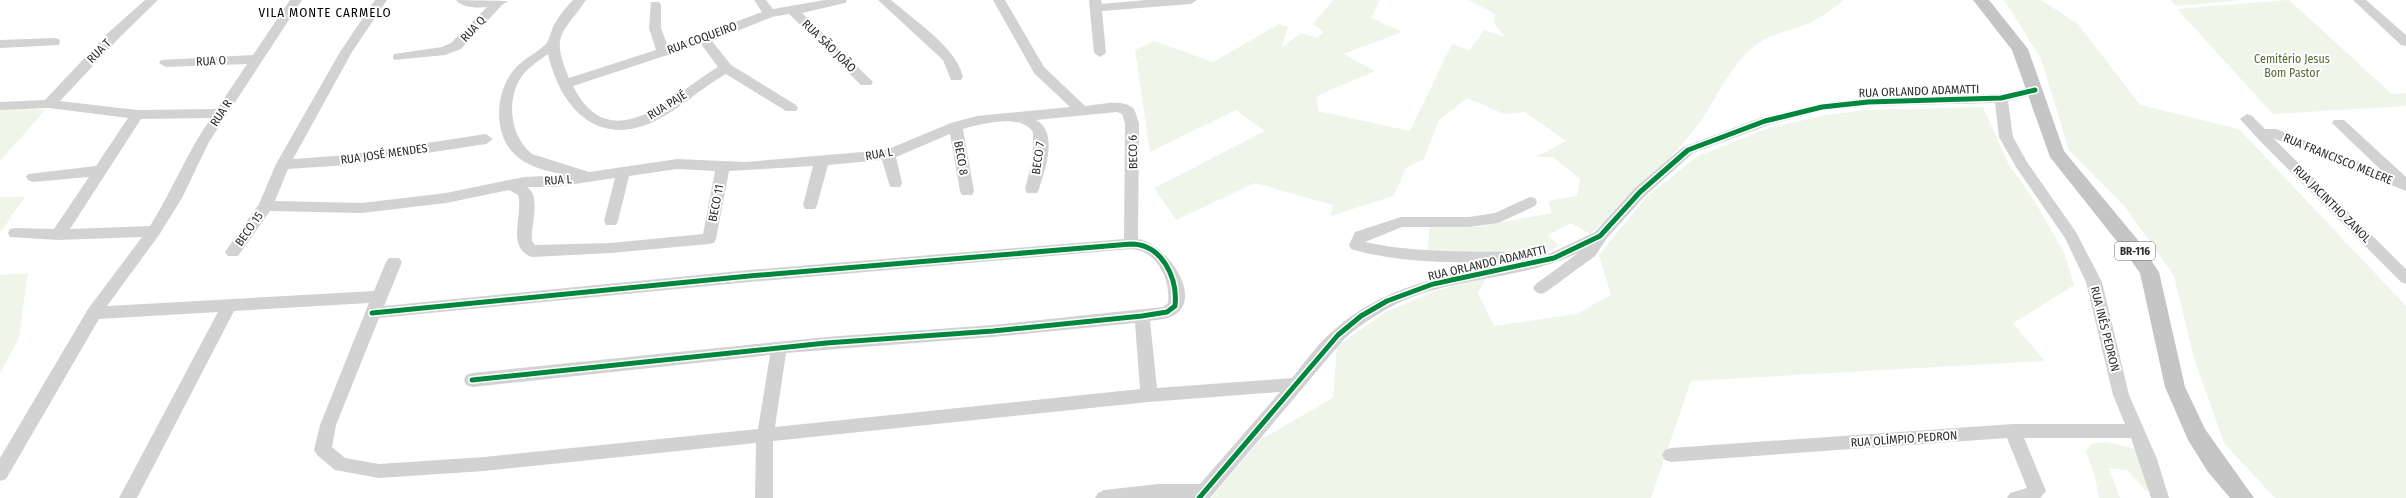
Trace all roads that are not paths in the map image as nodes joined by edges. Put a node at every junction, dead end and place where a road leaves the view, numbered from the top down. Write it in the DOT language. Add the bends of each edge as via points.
graph roads {
  1 [pos="152,0"];
  2 [pos="296,0"];
  3 [pos="381,0"];
  4 [pos="462,0"];
  5 [pos="580,0"];
  6 [pos="760,0"];
  7 [pos="841,0"];
  8 [pos="884,0"];
  9 [pos="998,0"];
  10 [pos="1191,0"];
  11 [pos="1981,0"];
  12 [pos="1988,0"];
  13 [pos="2359,0"];
  14 [pos="501,2"];
  15 [pos="1095,4"];
  16 [pos="655,5"];
  17 [pos="792,10"];
  18 [pos="770,13"];
  19 [pos="1996,19"];
  20 [pos="704,39"];
  21 [pos="54,42"];
  22 [pos="2406,42"];
  23 [pos="0,44"];
  24 [pos="553,45"];
  25 [pos="663,52"];
  26 [pos="1100,53"];
  27 [pos="399,56"];
  28 [pos="256,59"];
  29 [pos="166,63"];
  30 [pos="726,68"];
  31 [pos="956,77"];
  32 [pos="866,82"];
  33 [pos="566,84"];
  34 [pos="2035,90"];
  35 [pos="2001,98"];
  36 [pos="49,104"];
  37 [pos="0,106"];
  38 [pos="791,108"];
  39 [pos="1080,109"];
  40 [pos="220,113"];
  41 [pos="137,114"];
  42 [pos="1016,118"];
  43 [pos="2247,119"];
  44 [pos="2340,124"];
  45 [pos="956,126"];
  46 [pos="2268,135"];
  47 [pos="486,138"];
  48 [pos="888,155"];
  49 [pos="822,160"];
  50 [pos="283,164"];
  51 [pos="723,167"];
  52 [pos="99,171"];
  53 [pos="623,173"];
  54 [pos="33,177"];
  55 [pos="590,177"];
  56 [pos="895,183"];
  57 [pos="510,184"];
  58 [pos="2406,186"];
  59 [pos="1032,189"];
  60 [pos="967,191"];
  61 [pos="1530,202"];
  62 [pos="810,204"];
  63 [pos="266,206"];
  64 [pos="611,221"];
  65 [pos="154,231"];
  66 [pos="16,233"];
  67 [pos="58,235"];
  68 [pos="1600,236"];
  69 [pos="1131,244"];
  70 [pos="233,252"];
  71 [pos="1554,258"];
  72 [pos="394,262"];
  73 [pos="2406,278"];
  74 [pos="1541,288"];
  75 [pos="379,297"];
  76 [pos="228,307"];
  77 [pos="94,313"];
  78 [pos="372,313"];
  79 [pos="1142,316"];
  80 [pos="779,350"];
  81 [pos="472,380"];
  82 [pos="1296,384"];
  83 [pos="1149,395"];
  84 [pos="2013,431"];
  85 [pos="2137,431"];
  86 [pos="765,436"];
  87 [pos="1671,456"];
  88 [pos="0,474"];
  89 [pos="2158,490"];
  90 [pos="1201,495"];
  91 [pos="128,498"];
  92 [pos="764,498"];
  93 [pos="1104,498"];
  94 [pos="2022,498"];
  95 [pos="2171,498"];
  96 [pos="2242,498"];
  1 -- 36 [label="street, RUA T" via="114,35"];
  2 -- 28 [label="street, RUA R"];
  3 -- 50 [label="street" via="346,52"];
  4 -- 14 [label="street" via="476,4"];
  5 -- 24 [label="street" via="557,32"];
  6 -- 18 [label="street"];
  7 -- 17 [label="street, RUA COQUEIRO"];
  8 -- 31 [label="street" via="948,57 954,66"];
  9 -- 39 [label="street" via="1039,70"];
  10 -- 15 [label="street"];
  11 -- 19 [label="main road, BR-116"];
  12 -- 19 [label="main road, BR-116"];
  13 -- 22 [label="street"];
  14 -- 27 [label="street, RUA Q" via="456,46 445,51"];
  15 -- 26 [label="street"];
  16 -- 25 [label="street" via="655,28"];
  17 -- 18 [label="street, RUA COQUEIRO"];
  17 -- 32 [label="street, RUA SÃO JOÃO"];
  18 -- 20 [label="street, RUA COQUEIRO"];
  19 -- 34 [label="main road, BR-116" via="2020,49"];
  20 -- 25 [label="street, RUA COQUEIRO"];
  20 -- 30 [label="street"];
  21 -- 23 [label="street"];
  24 -- 33 [label="street, RUA PAJÉ" via="554,56"];
  24 -- 55 [label="street" via="536,56 519,72 511,84 508,101 509,136 514,145 526,156 546,165"];
  25 -- 33 [label="street, RUA COQUEIRO"];
  28 -- 29 [label="street, RUA O"];
  28 -- 40 [label="street, RUA R"];
  30 -- 33 [label="street, RUA PAJÉ" via="654,115 623,126 605,122 583,112"];
  30 -- 38 [label="street"];
  34 -- 35 [label="street, RUA ORLANDO ADAMATTI"];
  34 -- 96 [label="main road, BR-116" via="2056,153 2130,244 2149,272 2175,387 2196,434"];
  35 -- 68 [label="street, RUA ORLANDO ADAMATTI" via="1868,102 1822,107 1765,121 1688,150 1640,192"];
  35 -- 85 [label="street, RUA INÊS PEDRON" via="2006,137 2021,164 2071,236 2094,282 2121,395"];
  36 -- 37 [label="street"];
  36 -- 41 [label="street"];
  39 -- 42 [label="street, RUA L"];
  39 -- 69 [label="street, BECO 6" via="1119,107 1128,111 1132,123 1133,160"];
  40 -- 41 [label="street"];
  40 -- 65 [label="street, RUA R" via="202,142 175,198"];
  41 -- 52 [label="street"];
  42 -- 45 [label="street, RUA L"];
  42 -- 59 [label="street, BECO 7" via="1038,128 1041,134 1042,144"];
  43 -- 46 [label="street, RUA JACINTHO ZANOL"];
  44 -- 58 [label="street"];
  45 -- 48 [label="street, RUA L"];
  45 -- 60 [label="street, BECO 8"];
  46 -- 58 [label="street, RUA FRANCISCO MELERE"];
  46 -- 73 [label="street, RUA JACINTHO ZANOL"];
  47 -- 50 [label="street, RUA JOSÉ MENDES" via="348,160"];
  48 -- 49 [label="street, RUA L"];
  48 -- 56 [label="street"];
  49 -- 51 [label="street, RUA L"];
  49 -- 62 [label="street"];
  50 -- 63 [label="street"];
  51 -- 53 [label="street, RUA L" via="677,164"];
  51 -- 57 [label="street, BECO 11" via="709,239 611,248 532,251 523,240 527,203 524,192"];
  52 -- 54 [label="street"];
  52 -- 67 [label="street"];
  53 -- 55 [label="street, RUA L"];
  53 -- 64 [label="street"];
  55 -- 57 [label="street, RUA L"];
  57 -- 63 [label="street, RUA L" via="416,203 362,208"];
  61 -- 71 [label="street" via="1498,218 1469,222 1401,222 1360,236 1356,245 1390,253 1424,256"];
  63 -- 70 [label="street, BECO 15"];
  65 -- 67 [label="street"];
  65 -- 77 [label="street, RUA R"];
  66 -- 67 [label="street"];
  68 -- 71 [label="street, RUA ORLANDO ADAMATTI"];
  68 -- 74 [label="street" via="1590,252"];
  69 -- 78 [label="street" via="749,276"];
  69 -- 79 [label="street" via="1145,246 1157,253 1172,275 1178,294 1175,306 1167,312"];
  71 -- 82 [label="street, RUA ORLANDO ADAMATTI" via="1432,284 1387,301 1361,316 1338,335"];
  72 -- 75 [label="street"];
  75 -- 76 [label="street"];
  75 -- 78 [label="street"];
  76 -- 77 [label="street"];
  76 -- 91 [label="street"];
  77 -- 88 [label="street, RUA R"];
  78 -- 86 [label="street" via="328,425 323,450 341,465 379,471 484,464"];
  79 -- 80 [label="street" via="993,331 879,338"];
  79 -- 83 [label="street"];
  80 -- 81 [label="street"];
  80 -- 86 [label="street"];
  82 -- 83 [label="street"];
  82 -- 90 [label="street, RUA ORLANDO ADAMATTI"];
  83 -- 86 [label="street"];
  84 -- 85 [label="street, RUA OLÍMPIO PEDRON"];
  84 -- 87 [label="street, RUA OLÍMPIO PEDRON"];
  84 -- 94 [label="street" via="2037,491"];
  85 -- 89 [label="street, RUA INÊS PEDRON"];
  86 -- 92 [label="street"];
  89 -- 95 [label="street, RUA INÊS PEDRON"];
  90 -- 93 [label="street" via="1158,492"];
}
